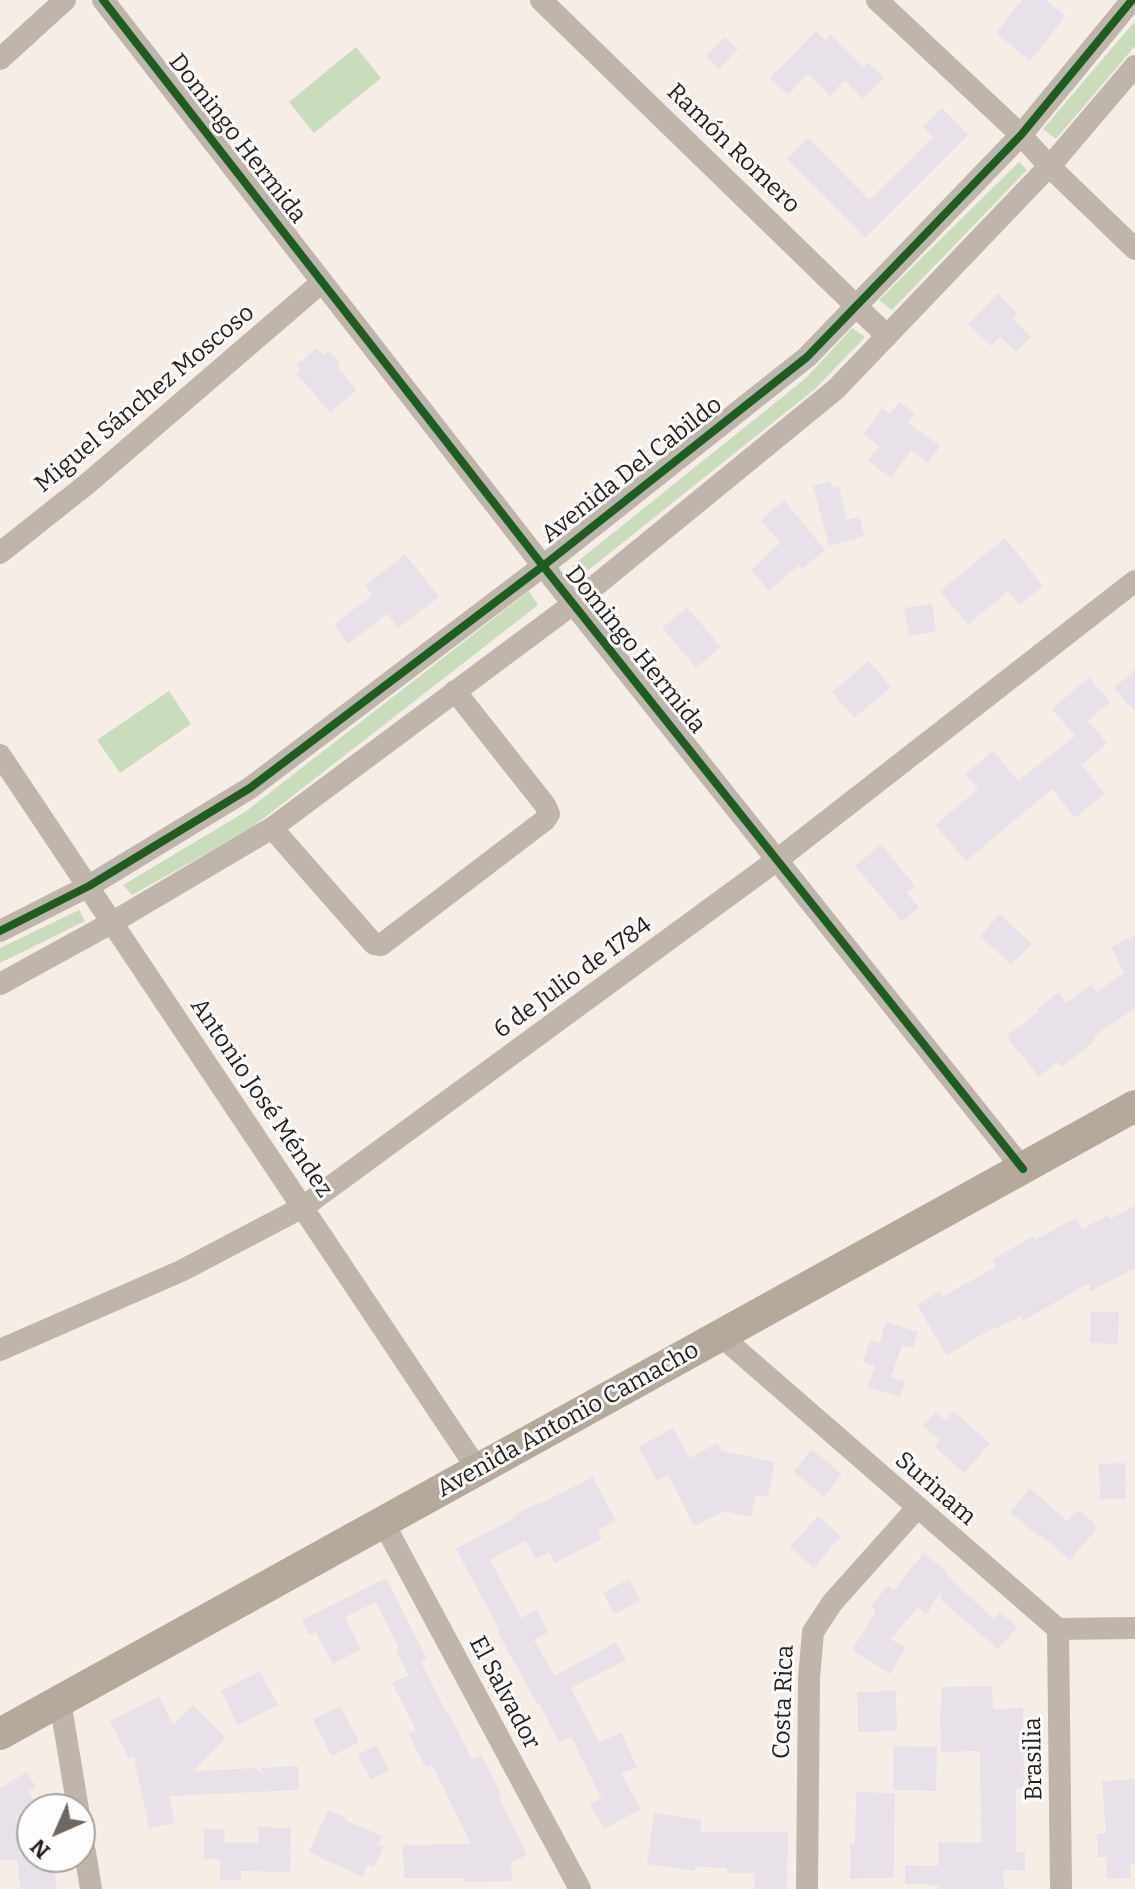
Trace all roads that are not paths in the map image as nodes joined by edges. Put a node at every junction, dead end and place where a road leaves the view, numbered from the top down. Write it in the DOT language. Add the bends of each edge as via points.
graph roads {
  1 [pos="65,0"];
  2 [pos="103,0"];
  3 [pos="541,0"];
  4 [pos="877,0"];
  5 [pos="1132,0"];
  6 [pos="0,59"];
  7 [pos="1135,66"];
  8 [pos="1021,135"];
  9 [pos="1049,166"];
  10 [pos="1135,249"];
  11 [pos="322,282"];
  12 [pos="857,305"];
  13 [pos="887,336"];
  14 [pos="0,553"];
  15 [pos="543,566"];
  16 [pos="1135,581"];
  17 [pos="573,604"];
  18 [pos="455,691"];
  19 [pos="0,755"];
  20 [pos="272,828"];
  21 [pos="777,860"];
  22 [pos="89,886"];
  23 [pos="113,922"];
  24 [pos="0,931"];
  25 [pos="0,984"];
  26 [pos="1135,1106"];
  27 [pos="1023,1169"];
  28 [pos="303,1207"];
  29 [pos="721,1336"];
  30 [pos="0,1350"];
  31 [pos="478,1470"];
  32 [pos="917,1508"];
  33 [pos="383,1522"];
  34 [pos="1135,1628"];
  35 [pos="1058,1629"];
  36 [pos="60,1701"];
  37 [pos="0,1734"];
  38 [pos="75,1793"];
  39 [pos="580,1889"];
  40 [pos="807,1889"];
  41 [pos="1061,1889"];
  1 -- 6 [label="street"];
  2 -- 11 [label="street, Domingo Hermida"];
  3 -- 12 [label="street, Ramón Romero"];
  4 -- 8 [label="street"];
  5 -- 8 [label="street, Avenida Del Cabildo"];
  7 -- 9 [label="street"];
  8 -- 9 [label="street"];
  8 -- 12 [label="street, Avenida Del Cabildo"];
  9 -- 10 [label="street"];
  9 -- 13 [label="street"];
  11 -- 14 [label="street, Miguel Sánchez Moscoso"];
  11 -- 15 [label="street, Domingo Hermida"];
  12 -- 13 [label="street, Ramón Romero"];
  12 -- 15 [label="street, Avenida Del Cabildo" via="807,357"];
  13 -- 17 [label="street" via="836,389"];
  15 -- 17 [label="street, Domingo Hermida"];
  15 -- 22 [label="street, Avenida Del Cabildo" via="250,788"];
  16 -- 21 [label="street, 6 de Julio de 1784"];
  17 -- 18 [label="street"];
  17 -- 21 [label="street, Domingo Hermida"];
  18 -- 20 [label="street"];
  18 -- 20 [label="street" via="549,814 381,945 374,944"];
  19 -- 22 [label="street, Antonio José Méndez"];
  20 -- 23 [label="street"];
  21 -- 27 [label="street, Domingo Hermida"];
  21 -- 28 [label="street, 6 de Julio de 1784"];
  22 -- 23 [label="street, Antonio José Méndez"];
  22 -- 24 [label="street, Avenida Del Cabildo"];
  23 -- 25 [label="street"];
  23 -- 28 [label="street, Antonio José Méndez"];
  26 -- 27 [label="street, Avenida Antonio Camacho"];
  27 -- 29 [label="street, Avenida Antonio Camacho"];
  28 -- 30 [label="street, 6 de Julio de 1784" via="181,1271"];
  28 -- 31 [label="street, Antonio José Méndez"];
  29 -- 31 [label="street, Avenida Antonio Camacho"];
  29 -- 32 [label="street, Surinam"];
  31 -- 33 [label="street, Avenida Antonio Camacho"];
  32 -- 35 [label="street, Surinam"];
  32 -- 40 [label="street, Costa Rica" via="832,1603 813,1632"];
  33 -- 36 [label="street, Avenida Antonio Camacho"];
  33 -- 39 [label="street, El Salvador"];
  34 -- 35 [label="street"];
  35 -- 41 [label="street, Brasilia"];
  36 -- 37 [label="street, Avenida Antonio Camacho"];
  36 -- 38 [label="street"];
}
